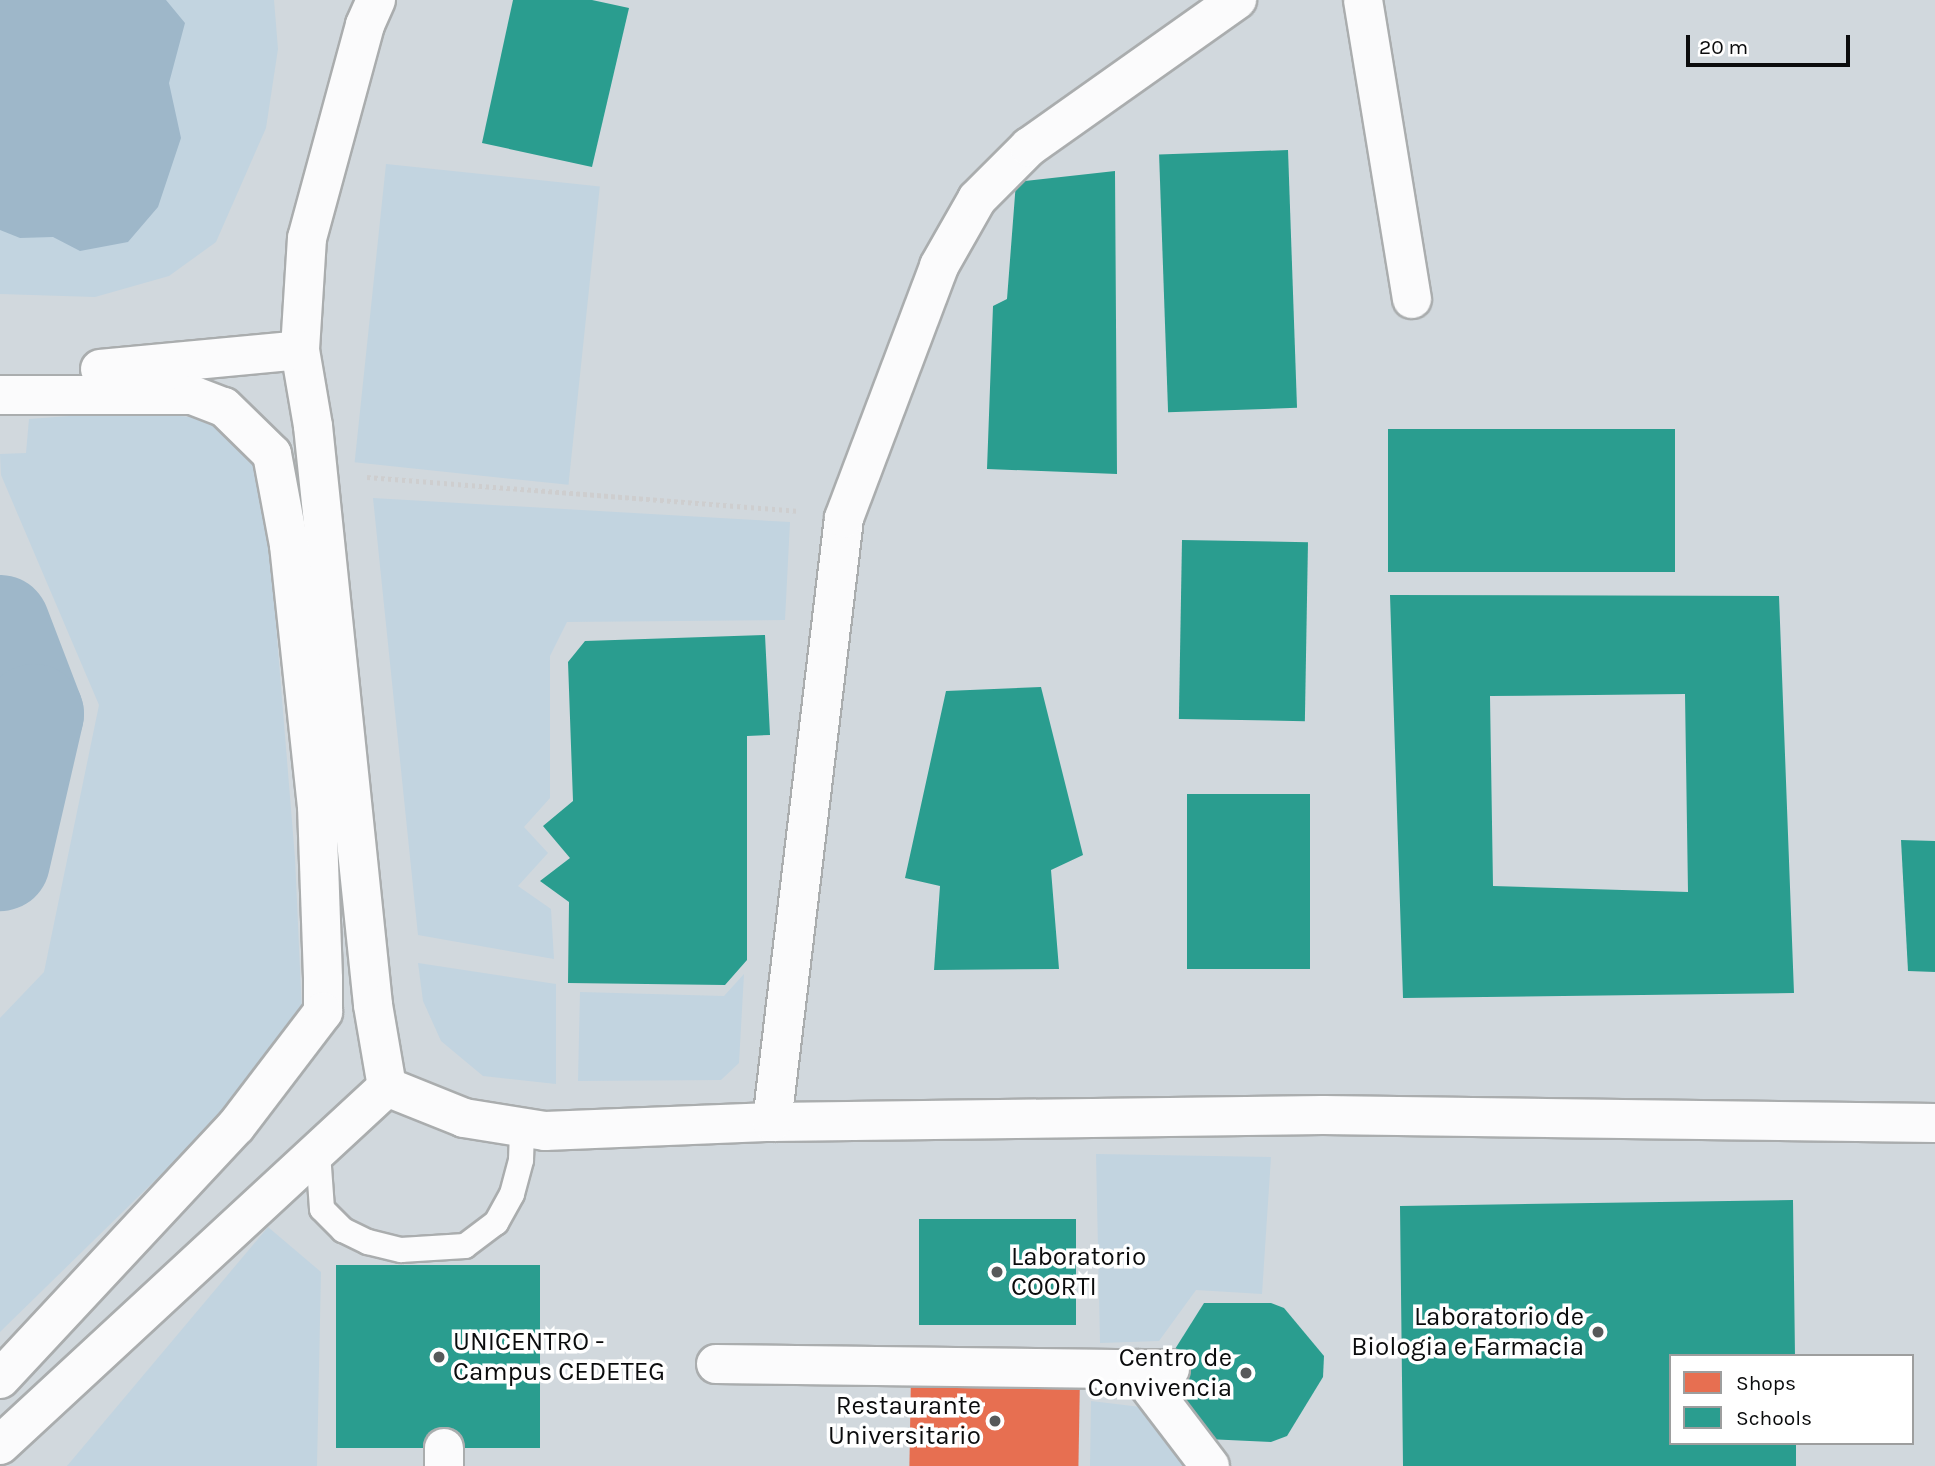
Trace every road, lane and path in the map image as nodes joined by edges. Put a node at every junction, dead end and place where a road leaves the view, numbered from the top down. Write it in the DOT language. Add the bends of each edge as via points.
graph roads {
  1 [pos="1237,0"];
  2 [pos="1363,0"];
  3 [pos="368,8"];
  4 [pos="1412,299"];
  5 [pos="300,350"];
  6 [pos="0,369"];
  7 [pos="0,395"];
  8 [pos="317,471"];
  9 [pos="844,518"];
  10 [pos="387,1087"];
  11 [pos="772,1122"];
  12 [pos="1935,1123"];
  13 [pos="522,1127"];
  14 [pos="318,1153"];
  15 [pos="716,1364"];
  16 [pos="0,1379"];
  17 [pos="0,1445"];
  18 [pos="1210,1466"];
  1 -- 9 [label="street" via="1029,147 977,199 939,266"];
  2 -- 4 [label="street"];
  3 -- 5 [label="street" via="307,238"];
  5 -- 6 [label="street" via="124,369"];
  5 -- 8 [label="street"];
  7 -- 16 [label="street" via="192,395 224,407 272,454 289,545 317,806 323,979 323,1012 236,1126"];
  8 -- 9 [label="path"];
  8 -- 10 [label="street" via="372,991"];
  9 -- 11 [label="street"];
  10 -- 13 [label="street" via="464,1118"];
  10 -- 14 [label="street"];
  11 -- 12 [label="street" via="1323,1115"];
  11 -- 13 [label="street"];
  13 -- 14 [label="lane" via="512,1194 496,1223 465,1246 401,1250 343,1230 321,1209"];
  14 -- 17 [label="street" via="283,1178"];
  15 -- 18 [label="street" via="1153,1369"];
}
